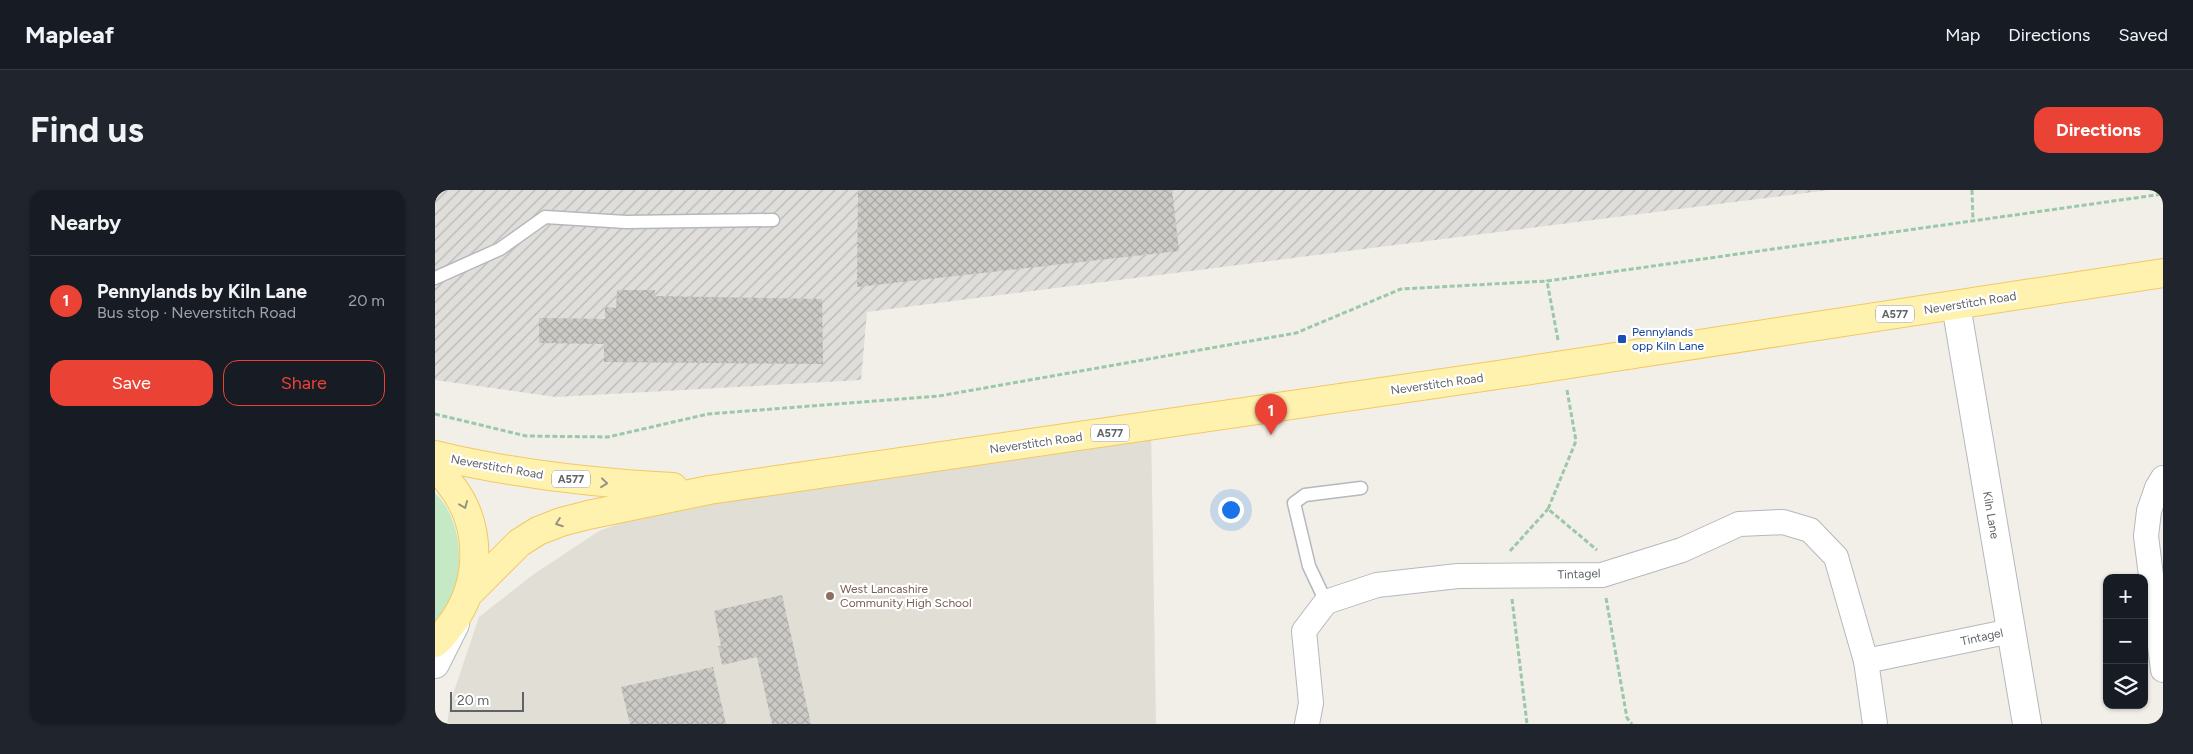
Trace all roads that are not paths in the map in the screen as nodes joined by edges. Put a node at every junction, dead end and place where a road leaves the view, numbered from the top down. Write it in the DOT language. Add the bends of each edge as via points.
graph roads {
  1 [pos="773,220"];
  2 [pos="2163,273"];
  3 [pos="435,278"];
  4 [pos="1956,305"];
  5 [pos="435,455"];
  6 [pos="435,466"];
  7 [pos="2163,478"];
  8 [pos="1361,488"];
  9 [pos="709,490"];
  10 [pos="465,602"];
  11 [pos="1326,602"];
  12 [pos="2011,631"];
  13 [pos="435,643"];
  14 [pos="1866,661"];
  15 [pos="435,664"];
  16 [pos="2163,670"];
  17 [pos="1307,724"];
  18 [pos="1875,724"];
  19 [pos="2027,724"];
  1 -- 3 [label="lane" via="626,222 545,217 500,249"];
  2 -- 4 [label="main road, Neverstitch Road / A577"];
  4 -- 9 [label="main road, Neverstitch Road / A577, bridge"];
  4 -- 12 [label="street, Kiln Lane"];
  5 -- 9 [label="main road, Neverstitch Road / A577, one-way" via="540,476"];
  6 -- 10 [label="main road, one-way" via="459,495 472,526 475,560"];
  7 -- 16 [label="street" via="2149,511 2146,536"];
  8 -- 11 [label="lane" via="1305,495 1295,503 1309,566"];
  9 -- 10 [label="main road, Neverstitch Road / A577, one-way" via="588,514 538,532 519,543"];
  10 -- 13 [label="main road, A577"];
  10 -- 15 [label="street"];
  11 -- 14 [label="street, Tintagel" via="1377,585 1458,576 1602,575 1682,550 1739,524 1783,522 1810,530 1836,557"];
  11 -- 17 [label="street" via="1304,631 1311,703"];
  12 -- 14 [label="street, Tintagel"];
  12 -- 19 [label="street, Kiln Lane"];
  14 -- 18 [label="street, Tintagel"];
}
